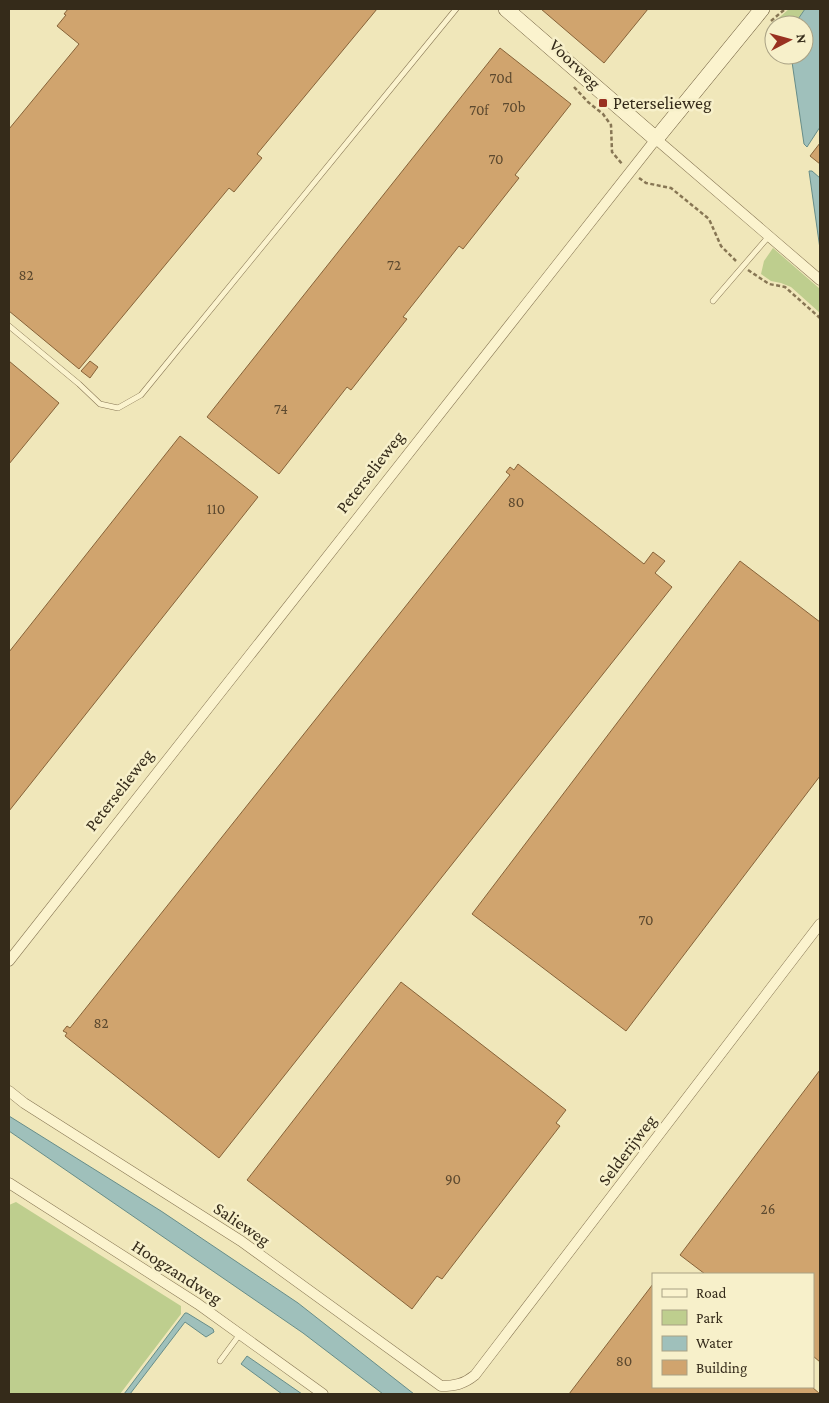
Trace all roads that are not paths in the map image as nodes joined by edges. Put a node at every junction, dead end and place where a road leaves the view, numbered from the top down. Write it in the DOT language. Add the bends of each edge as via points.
graph roads {
  1 [pos="456,9"];
  2 [pos="506,9"];
  3 [pos="762,9"];
  4 [pos="656,138"];
  5 [pos="769,236"];
  6 [pos="820,280"];
  7 [pos="713,301"];
  8 [pos="9,326"];
  9 [pos="820,924"];
  10 [pos="9,961"];
  11 [pos="9,1091"];
  12 [pos="9,1183"];
  13 [pos="240,1334"];
  14 [pos="220,1361"];
  15 [pos="453,1386"];
  16 [pos="323,1394"];
  1 -- 8 [label="lane" via="141,394 118,408 100,404"];
  2 -- 4 [label="street, Voorweg"];
  3 -- 4 [label="street, Peterselieweg"];
  4 -- 5 [label="street, Voorweg"];
  4 -- 10 [label="street, Peterselieweg"];
  5 -- 6 [label="street, Voorweg"];
  5 -- 7 [label="lane"];
  9 -- 15 [label="street, Selderijweg" via="475,1375 465,1383"];
  11 -- 15 [label="street, Salieweg" via="241,1241 441,1386"];
  12 -- 13 [label="street, Hoogzandweg"];
  13 -- 14 [label="lane"];
  13 -- 16 [label="street, Hoogzandweg"];
}
